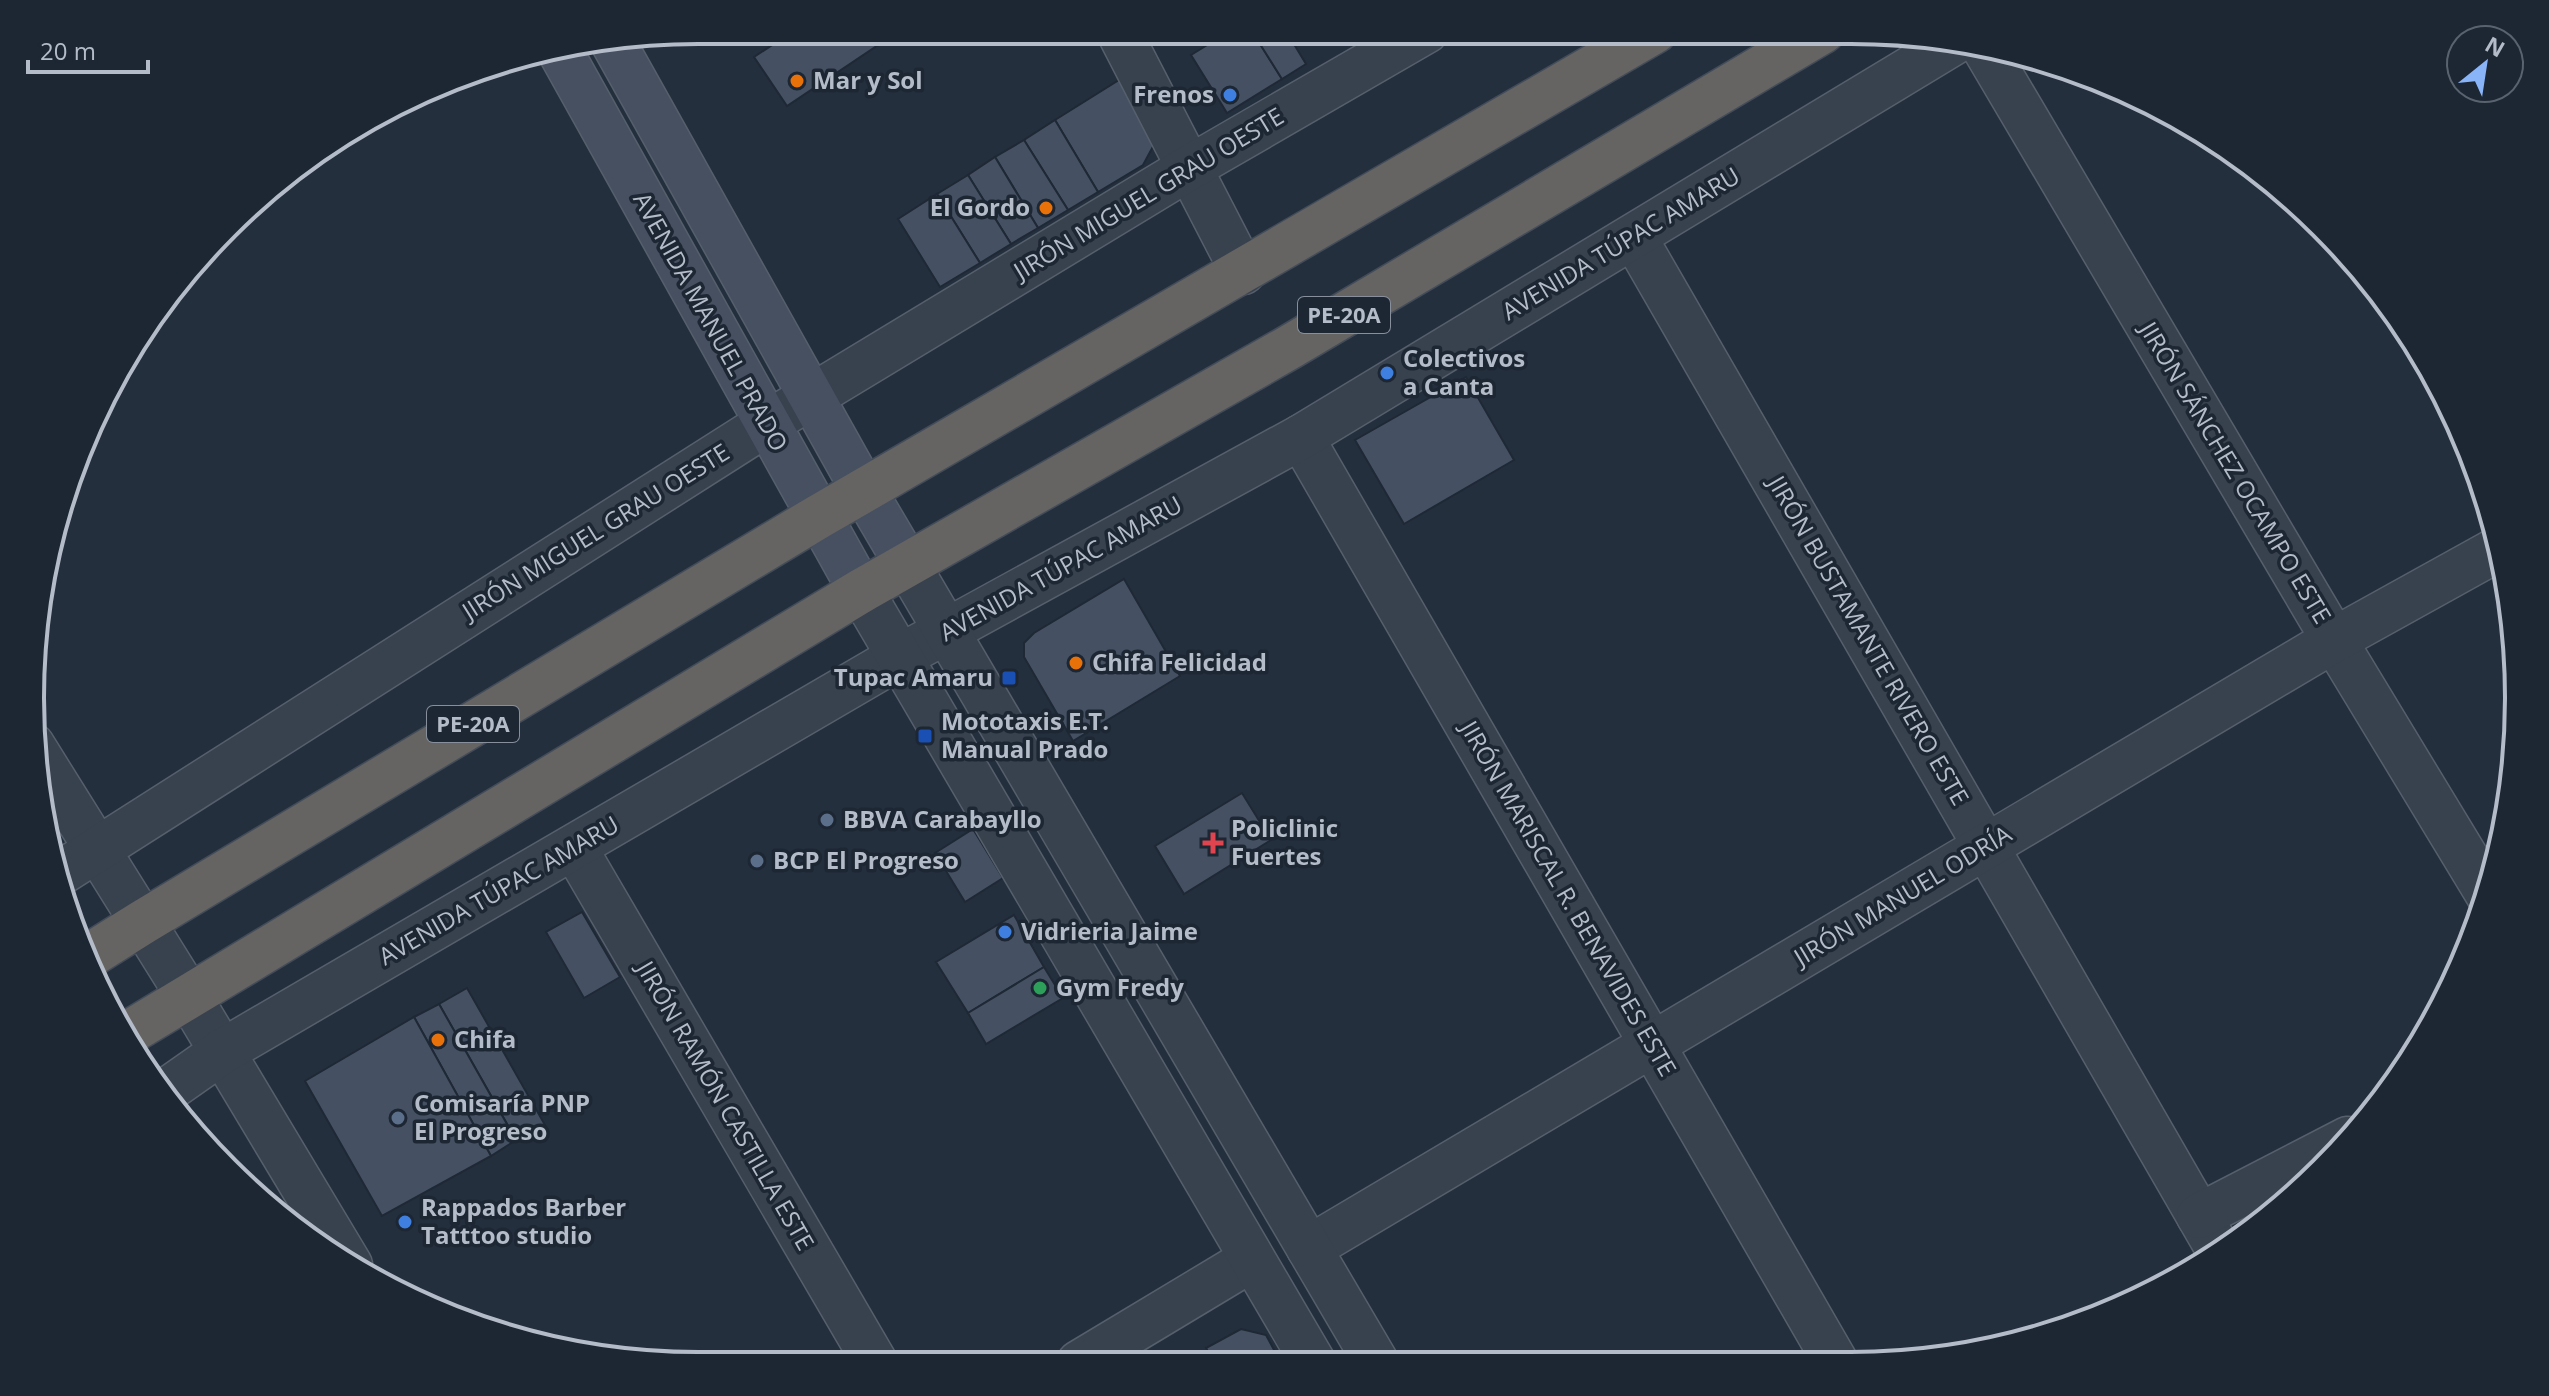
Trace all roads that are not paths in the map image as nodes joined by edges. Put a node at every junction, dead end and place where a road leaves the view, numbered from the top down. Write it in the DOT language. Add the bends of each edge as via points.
graph roads {
  1 [pos="1125,44"];
  2 [pos="1404,44"];
  3 [pos="1633,44"];
  4 [pos="1801,44"];
  5 [pos="617,50"];
  6 [pos="1940,51"];
  7 [pos="564,58"];
  8 [pos="1991,60"];
  9 [pos="1189,168"];
  10 [pos="1634,237"];
  11 [pos="1243,272"];
  12 [pos="812,398"];
  13 [pos="766,424"];
  14 [pos="1301,437"];
  15 [pos="864,491"];
  16 [pos="818,517"];
  17 [pos="2489,554"];
  18 [pos="907,564"];
  19 [pos="861,591"];
  20 [pos="945,632"];
  21 [pos="2334,640"];
  22 [pos="901,656"];
  23 [pos="52,793"];
  24 [pos="1986,846"];
  25 [pos="574,847"];
  26 [pos="79,860"];
  27 [pos="2479,879"];
  28 [pos="143,922"];
  29 [pos="96,952"];
  30 [pos="188,995"];
  31 [pos="135,1029"];
  32 [pos="1652,1044"];
  33 [pos="223,1051"];
  34 [pos="172,1087"];
  35 [pos="2319,1154"];
  36 [pos="2199,1216"];
  37 [pos="2214,1242"];
  38 [pos="337,1243"];
  39 [pos="1309,1248"];
  40 [pos="1252,1259"];
  41 [pos="869,1352"];
  42 [pos="1097,1352"];
  43 [pos="1307,1352"];
  44 [pos="1370,1352"];
  45 [pos="1830,1352"];
  1 -- 9 [label="street"];
  2 -- 9 [label="street, JIRÓN MIGUEL GRAU OESTE"];
  3 -- 11 [label="highway, PE-20A"];
  4 -- 18 [label="highway, PE-20A" via="1288,348"];
  5 -- 12 [label="main road"];
  6 -- 10 [label="street, AVENIDA TÚPAC AMARU"];
  7 -- 13 [label="main road, AVENIDA MANUEL PRADO"];
  8 -- 21 [label="street, JIRÓN SÁNCHEZ OCAMPO ESTE"];
  9 -- 11 [label="street"];
  9 -- 12 [label="street, JIRÓN MIGUEL GRAU OESTE"];
  10 -- 14 [label="street, AVENIDA TÚPAC AMARU"];
  10 -- 24 [label="street, JIRÓN BUSTAMANTE RIVERO ESTE"];
  11 -- 15 [label="highway, PE-20A"];
  12 -- 13 [label="street, JIRÓN MIGUEL GRAU OESTE"];
  12 -- 15 [label="main road"];
  13 -- 16 [label="main road, AVENIDA MANUEL PRADO"];
  13 -- 26 [label="street, JIRÓN MIGUEL GRAU OESTE"];
  14 -- 20 [label="street, AVENIDA TÚPAC AMARU"];
  14 -- 32 [label="street, JIRÓN MARISCAL R. BENAVIDES ESTE"];
  15 -- 16 [label="highway, PE-20A"];
  15 -- 18 [label="main road"];
  16 -- 19 [label="main road, AVENIDA MANUEL PRADO"];
  16 -- 28 [label="highway, PE-20A"];
  17 -- 21 [label="street, JIRÓN MANUEL ODRÍA"];
  18 -- 19 [label="highway, PE-20A"];
  18 -- 20 [label="street"];
  19 -- 22 [label="street"];
  19 -- 30 [label="highway, PE-20A"];
  20 -- 22 [label="street, AVENIDA TÚPAC AMARU"];
  20 -- 39 [label="street"];
  21 -- 24 [label="street, JIRÓN MANUEL ODRÍA"];
  21 -- 27 [label="street, JIRÓN SÁNCHEZ OCAMPO ESTE"];
  22 -- 25 [label="street, AVENIDA TÚPAC AMARU"];
  22 -- 40 [label="street"];
  23 -- 26 [label="street"];
  24 -- 32 [label="street, JIRÓN MANUEL ODRÍA"];
  24 -- 36 [label="street, JIRÓN BUSTAMANTE RIVERO ESTE"];
  25 -- 33 [label="street, AVENIDA TÚPAC AMARU"];
  25 -- 41 [label="street, JIRÓN RAMÓN CASTILLA ESTE"];
  26 -- 28 [label="street"];
  28 -- 29 [label="highway, PE-20A"];
  28 -- 30 [label="street"];
  30 -- 31 [label="highway, PE-20A"];
  30 -- 33 [label="street"];
  32 -- 39 [label="street, JIRÓN MANUEL ODRÍA"];
  32 -- 45 [label="street, JIRÓN MARISCAL R. BENAVIDES ESTE"];
  33 -- 34 [label="street, AVENIDA TÚPAC AMARU"];
  33 -- 38 [label="street"];
  35 -- 36 [label="street"];
  36 -- 37 [label="street, JIRÓN BUSTAMANTE RIVERO ESTE"];
  39 -- 44 [label="street"];
  40 -- 42 [label="street"];
  40 -- 43 [label="street"];
}
